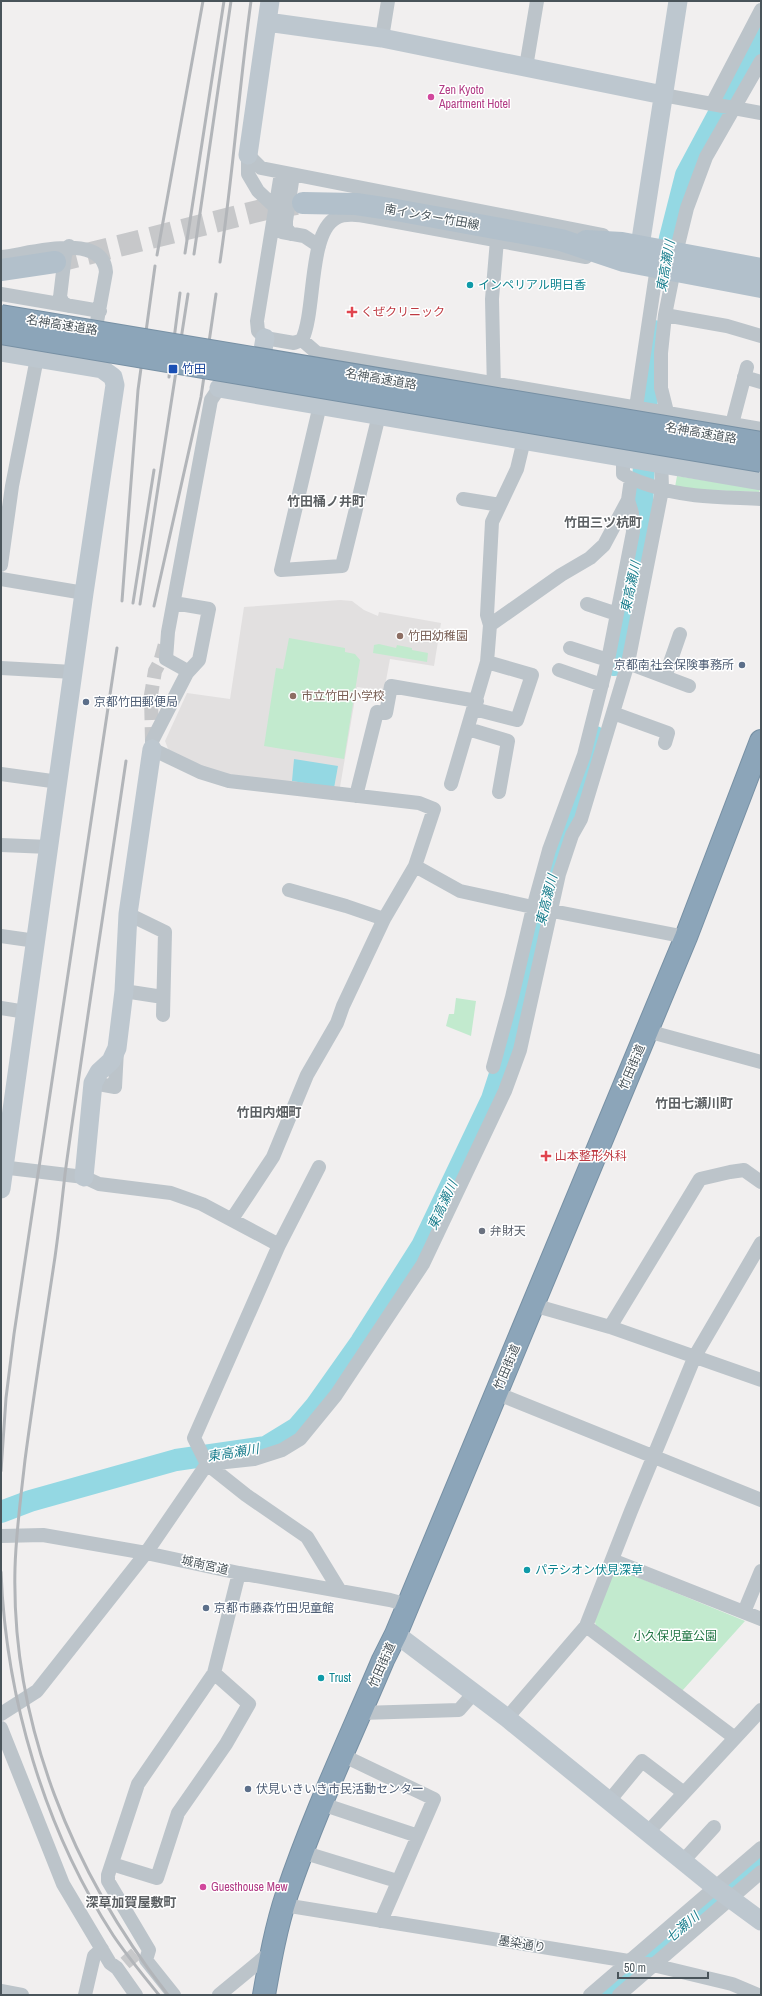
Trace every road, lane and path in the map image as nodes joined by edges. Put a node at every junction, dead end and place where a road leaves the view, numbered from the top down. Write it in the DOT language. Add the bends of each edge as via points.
graph roads {
  1 [pos="270,1"];
  2 [pos="388,1"];
  3 [pos="537,1"];
  4 [pos="678,1"];
  5 [pos="761,10"];
  6 [pos="267,22"];
  7 [pos="382,38"];
  8 [pos="761,61"];
  9 [pos="526,67"];
  10 [pos="663,96"];
  11 [pos="713,104"];
  12 [pos="733,108"];
  13 [pos="761,113"];
  14 [pos="248,155"];
  15 [pos="287,174"];
  16 [pos="303,203"];
  17 [pos="275,207"];
  18 [pos="272,231"];
  19 [pos="291,234"];
  20 [pos="497,240"];
  21 [pos="319,246"];
  22 [pos="62,254"];
  23 [pos="1,257"];
  24 [pos="655,258"];
  25 [pos="761,269"];
  26 [pos="1,270"];
  27 [pos="761,287"];
  28 [pos="1,294"];
  29 [pos="69,306"];
  30 [pos="100,311"];
  31 [pos="665,315"];
  32 [pos="1,316"];
  33 [pos="1,333"];
  34 [pos="761,336"];
  35 [pos="265,338"];
  36 [pos="302,340"];
  37 [pos="1,352"];
  38 [pos="37,358"];
  39 [pos="88,366"];
  40 [pos="761,382"];
  41 [pos="493,383"];
  42 [pos="220,388"];
  43 [pos="256,394"];
  44 [pos="320,405"];
  45 [pos="638,407"];
  46 [pos="662,411"];
  47 [pos="379,415"];
  48 [pos="732,424"];
  49 [pos="761,429"];
  50 [pos="494,435"];
  51 [pos="524,440"];
  52 [pos="761,443"];
  53 [pos="627,458"];
  54 [pos="761,461"];
  55 [pos="661,464"];
  56 [pos="633,480"];
  57 [pos="761,481"];
  58 [pos="7,485"];
  59 [pos="657,488"];
  60 [pos="463,499"];
  61 [pos="761,499"];
  62 [pos="628,500"];
  63 [pos="500,505"];
  64 [pos="1,565"];
  65 [pos="1,579"];
  66 [pos="84,593"];
  67 [pos="619,599"];
  68 [pos="174,603"];
  69 [pos="639,603"];
  70 [pos="587,604"];
  71 [pos="617,614"];
  72 [pos="490,625"];
  73 [pos="680,634"];
  74 [pos="570,648"];
  75 [pos="608,660"];
  76 [pos="487,662"];
  77 [pos="628,663"];
  78 [pos="1,668"];
  79 [pos="559,670"];
  80 [pos="73,672"];
  81 [pos="187,673"];
  82 [pos="665,677"];
  83 [pos="602,685"];
  84 [pos="689,686"];
  85 [pos="475,705"];
  86 [pos="613,713"];
  87 [pos="468,729"];
  88 [pos="761,741"];
  89 [pos="665,743"];
  90 [pos="152,745"];
  91 [pos="1,774"];
  92 [pos="58,782"];
  93 [pos="452,784"];
  94 [pos="499,792"];
  95 [pos="356,796"];
  96 [pos="1,845"];
  97 [pos="49,847"];
  98 [pos="415,866"];
  99 [pos="289,890"];
  100 [pos="542,909"];
  101 [pos="128,914"];
  102 [pos="384,919"];
  103 [pos="1,936"];
  104 [pos="686,937"];
  105 [pos="36,941"];
  106 [pos="124,991"];
  107 [pos="163,997"];
  108 [pos="1,1008"];
  109 [pos="26,1012"];
  110 [pos="163,1015"];
  111 [pos="647,1031"];
  112 [pos="761,1062"];
  113 [pos="492,1067"];
  114 [pos="318,1167"];
  115 [pos="2,1168"];
  116 [pos="84,1177"];
  117 [pos="761,1182"];
  118 [pos="1,1188"];
  119 [pos="232,1219"];
  120 [pos="761,1243"];
  121 [pos="279,1246"];
  122 [pos="533,1305"];
  123 [pos="610,1327"];
  124 [pos="695,1356"];
  125 [pos="761,1380"];
  126 [pos="496,1393"];
  127 [pos="653,1456"];
  128 [pos="206,1463"];
  129 [pos="761,1500"];
  130 [pos="1,1536"];
  131 [pos="146,1552"];
  132 [pos="612,1560"];
  133 [pos="761,1571"];
  134 [pos="239,1573"];
  135 [pos="340,1591"];
  136 [pos="408,1605"];
  137 [pos="744,1612"];
  138 [pos="761,1619"];
  139 [pos="586,1626"];
  140 [pos="396,1634"];
  141 [pos="214,1673"];
  142 [pos="473,1694"];
  143 [pos="761,1710"];
  144 [pos="361,1713"];
  145 [pos="1,1714"];
  146 [pos="507,1718"];
  147 [pos="1,1728"];
  148 [pos="734,1738"];
  149 [pos="342,1755"];
  150 [pos="684,1793"];
  151 [pos="609,1800"];
  152 [pos="322,1804"];
  153 [pos="714,1827"];
  154 [pos="648,1832"];
  155 [pos="418,1836"];
  156 [pos="761,1848"];
  157 [pos="302,1852"];
  158 [pos="683,1861"];
  159 [pos="112,1864"];
  160 [pos="761,1872"];
  161 [pos="397,1880"];
  162 [pos="723,1893"];
  163 [pos="284,1905"];
  164 [pos="381,1921"];
  165 [pos="761,1921"];
  166 [pos="102,1949"];
  167 [pos="272,1951"];
  168 [pos="631,1962"];
  169 [pos="651,1964"];
  170 [pos="1,1991"];
  171 [pos="22,1995"];
  172 [pos="85,1995"];
  173 [pos="136,1995"];
  174 [pos="174,1995"];
  175 [pos="219,1995"];
  176 [pos="264,1995"];
  177 [pos="590,1995"];
  178 [pos="619,1995"];
  179 [pos="758,1995"];
  1 -- 6 [label="street"];
  2 -- 7 [label="street"];
  3 -- 9 [label="street"];
  4 -- 10 [label="street"];
  5 -- 11 [label="street"];
  6 -- 7 [label="street"];
  6 -- 14 [label="street"];
  7 -- 9 [label="street"];
  8 -- 12 [label="street"];
  9 -- 10 [label="street"];
  10 -- 11 [label="street"];
  10 -- 24 [label="street"];
  11 -- 12 [label="street"];
  12 -- 13 [label="street"];
  12 -- 24 [label="street" via="706,157 687,208"];
  14 -- 15 [label="street" via="261,168"];
  14 -- 17 [label="street" via="248,174 258,191"];
  15 -- 17 [label="street"];
  15 -- 19 [label="street" via="286,228"];
  15 -- 24 [label="street" via="599,233"];
  16 -- 24 [label="main road, 南インター竹田線" via="356,204"];
  17 -- 18 [label="street"];
  18 -- 19 [label="street"];
  18 -- 35 [label="street" via="257,321 258,331"];
  19 -- 21 [label="street" via="304,236"];
  20 -- 21 [label="street" via="346,215 336,218 328,225"];
  20 -- 24 [label="street" via="600,260"];
  20 -- 41 [label="street" via="492,299"];
  21 -- 36 [label="street" via="308,321"];
  22 -- 23 [label="street"];
  22 -- 26 [label="main road"];
  22 -- 29 [label="street" via="66,255 60,297 63,303"];
  22 -- 30 [label="street" via="89,251 95,253 103,263 106,272"];
  24 -- 25 [label="main road, 南インター竹田線"];
  24 -- 27 [label="main road, 南インター竹田線"];
  24 -- 31 [label="street"];
  24 -- 45 [label="street"];
  28 -- 29 [label="street"];
  29 -- 30 [label="street"];
  30 -- 39 [label="street"];
  31 -- 34 [label="street" via="727,326"];
  31 -- 46 [label="street" via="661,353"];
  32 -- 52 [label="highway, 名神高速道路, bridge"];
  33 -- 54 [label="highway, 名神高速道路, bridge"];
  35 -- 36 [label="street" via="294,343"];
  35 -- 43 [label="street"];
  36 -- 41 [label="street" via="317,353"];
  37 -- 38 [label="street"];
  38 -- 39 [label="street"];
  38 -- 58 [label="street"];
  39 -- 66 [label="street" via="102,369 113,377 115,386"];
  40 -- 48 [label="street" via="745,372"];
  41 -- 45 [label="street"];
  41 -- 50 [label="street"];
  42 -- 43 [label="street"];
  42 -- 68 [label="street" via="211,400"];
  43 -- 44 [label="street"];
  44 -- 47 [label="street"];
  44 -- 47 [label="street" via="281,570 342,566"];
  45 -- 46 [label="street"];
  45 -- 53 [label="street"];
  46 -- 48 [label="street"];
  46 -- 55 [label="street"];
  47 -- 50 [label="street"];
  48 -- 49 [label="street"];
  50 -- 51 [label="street"];
  51 -- 53 [label="street"];
  51 -- 63 [label="street" via="517,469"];
  53 -- 55 [label="street"];
  53 -- 56 [label="street" via="624,474"];
  55 -- 57 [label="street"];
  55 -- 59 [label="street"];
  56 -- 59 [label="street"];
  56 -- 62 [label="street"];
  58 -- 64 [label="street"];
  59 -- 61 [label="street" via="680,494"];
  59 -- 69 [label="street"];
  60 -- 63 [label="street"];
  62 -- 67 [label="street" via="633,532"];
  62 -- 72 [label="street" via="604,545 590,558"];
  63 -- 72 [label="street" via="492,522 487,615"];
  65 -- 66 [label="street"];
  66 -- 80 [label="street"];
  67 -- 69 [label="street"];
  67 -- 71 [label="street"];
  68 -- 81 [label="street" via="166,659"];
  68 -- 81 [label="street" via="209,609 199,660"];
  69 -- 77 [label="street"];
  70 -- 71 [label="street"];
  71 -- 75 [label="street"];
  72 -- 76 [label="street"];
  73 -- 82 [label="street"];
  74 -- 75 [label="street"];
  75 -- 83 [label="street"];
  76 -- 85 [label="street"];
  76 -- 85 [label="street" via="532,675 517,720"];
  77 -- 82 [label="street"];
  77 -- 86 [label="street"];
  78 -- 80 [label="street"];
  79 -- 83 [label="street"];
  80 -- 92 [label="street"];
  81 -- 90 [label="street"];
  82 -- 84 [label="street"];
  83 -- 100 [label="street" via="584,755 549,850"];
  85 -- 87 [label="street"];
  85 -- 95 [label="street" via="391,686 386,713 377,712"];
  86 -- 89 [label="street" via="668,733"];
  86 -- 100 [label="street" via="581,819"];
  87 -- 93 [label="street"];
  87 -- 94 [label="street" via="508,741"];
  88 -- 104 [label="highway, 竹田街道"];
  90 -- 95 [label="street" via="200,772 228,781"];
  90 -- 101 [label="street"];
  91 -- 92 [label="street"];
  92 -- 97 [label="street"];
  95 -- 98 [label="street" via="420,803 434,809"];
  96 -- 97 [label="street"];
  97 -- 105 [label="street"];
  98 -- 100 [label="street" via="460,890"];
  98 -- 102 [label="street"];
  99 -- 102 [label="street"];
  100 -- 104 [label="street"];
  100 -- 113 [label="street" via="512,997"];
  100 -- 128 [label="street" via="520,1050 505,1091 423,1264 336,1395 300,1439 282,1450 254,1459"];
  101 -- 106 [label="street"];
  101 -- 107 [label="street" via="164,932"];
  102 -- 119 [label="street" via="343,1006 338,1023 307,1075 273,1157"];
  103 -- 105 [label="street"];
  104 -- 111 [label="highway, 竹田街道"];
  105 -- 109 [label="street"];
  106 -- 107 [label="street"];
  106 -- 116 [label="street" via="118,1048 93,1083"];
  107 -- 110 [label="street"];
  108 -- 109 [label="street"];
  109 -- 115 [label="street"];
  111 -- 112 [label="street"];
  111 -- 122 [label="highway, 竹田街道"];
  114 -- 121 [label="street"];
  115 -- 116 [label="street"];
  115 -- 118 [label="street"];
  116 -- 119 [label="street" via="99,1184 170,1193 202,1204"];
  117 -- 123 [label="street" via="744,1170 700,1179"];
  119 -- 121 [label="street"];
  120 -- 124 [label="street"];
  121 -- 128 [label="street" via="194,1438"];
  122 -- 123 [label="street"];
  122 -- 126 [label="highway, 竹田街道"];
  123 -- 124 [label="street"];
  124 -- 125 [label="street"];
  124 -- 127 [label="street"];
  126 -- 127 [label="street"];
  126 -- 136 [label="highway, 竹田街道"];
  127 -- 129 [label="street"];
  127 -- 132 [label="street"];
  128 -- 131 [label="street"];
  128 -- 135 [label="street" via="246,1495 307,1537"];
  130 -- 131 [label="street, 城南宮道" via="43,1535"];
  131 -- 134 [label="street, 城南宮道"];
  131 -- 145 [label="street" via="37,1691"];
  132 -- 137 [label="street"];
  132 -- 139 [label="street"];
  133 -- 137 [label="street"];
  134 -- 135 [label="street, 城南宮道"];
  134 -- 141 [label="street"];
  135 -- 136 [label="street, 城南宮道"];
  136 -- 140 [label="highway, 竹田街道"];
  137 -- 138 [label="street"];
  139 -- 146 [label="street"];
  139 -- 148 [label="street"];
  140 -- 142 [label="street"];
  140 -- 144 [label="highway, 竹田街道"];
  141 -- 159 [label="street" via="138,1784"];
  141 -- 159 [label="street" via="249,1704 226,1744 178,1813 157,1878"];
  142 -- 144 [label="street" via="459,1710"];
  142 -- 146 [label="street"];
  143 -- 148 [label="street"];
  144 -- 149 [label="highway, 竹田街道"];
  146 -- 151 [label="street"];
  147 -- 166 [label="street" via="63,1884"];
  148 -- 150 [label="street"];
  149 -- 152 [label="highway, 竹田街道"];
  149 -- 155 [label="street" via="434,1799"];
  150 -- 151 [label="street" via="642,1761"];
  150 -- 154 [label="street"];
  151 -- 154 [label="street"];
  152 -- 155 [label="street"];
  152 -- 157 [label="highway, 竹田街道"];
  153 -- 158 [label="street"];
  154 -- 158 [label="street"];
  155 -- 161 [label="street"];
  156 -- 162 [label="street"];
  157 -- 161 [label="street"];
  157 -- 163 [label="highway, 竹田街道"];
  158 -- 162 [label="street"];
  159 -- 174 [label="street" via="108,1881 140,1946 149,1950 146,1960"];
  160 -- 162 [label="street"];
  161 -- 164 [label="street"];
  162 -- 165 [label="street"];
  162 -- 168 [label="street"];
  162 -- 169 [label="street"];
  163 -- 164 [label="street, 墨染通り"];
  163 -- 167 [label="highway, 竹田街道"];
  164 -- 168 [label="street, 墨染通り"];
  166 -- 172 [label="street" via="94,1956"];
  166 -- 173 [label="street" via="110,1963 121,1965"];
  167 -- 175 [label="street"];
  167 -- 176 [label="highway, 竹田街道"];
  168 -- 169 [label="street, 墨染通り"];
  168 -- 177 [label="street"];
  169 -- 178 [label="street"];
  169 -- 179 [label="street, 墨染通り" via="732,1984"];
  170 -- 171 [label="street"];
}
